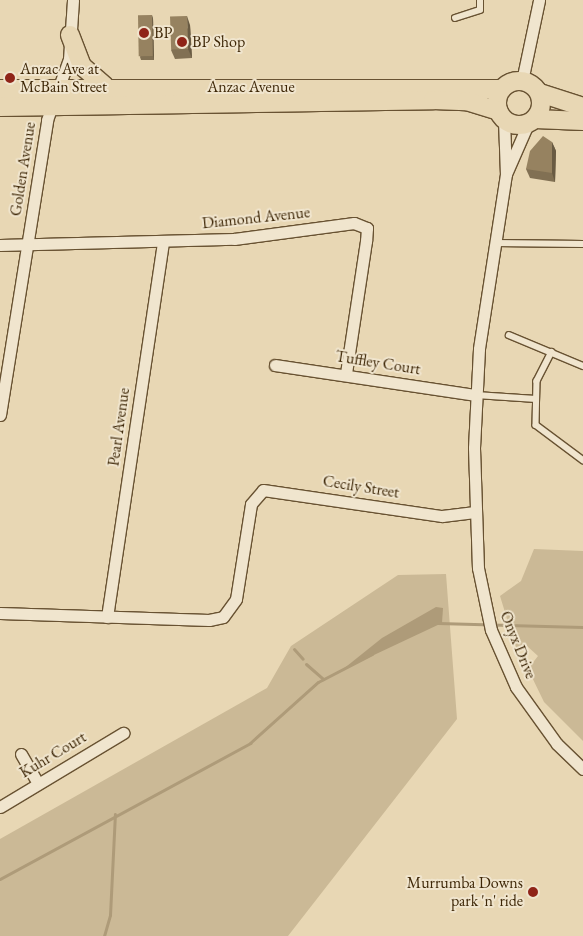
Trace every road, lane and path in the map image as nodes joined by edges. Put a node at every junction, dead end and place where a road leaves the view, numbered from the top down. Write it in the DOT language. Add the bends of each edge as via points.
graph roads {
  1 [pos="73,0"];
  2 [pos="480,0"];
  3 [pos="539,0"];
  4 [pos="455,18"];
  5 [pos="70,35"];
  6 [pos="522,81"];
  7 [pos="105,86"];
  8 [pos="62,87"];
  9 [pos="0,89"];
  10 [pos="502,89"];
  11 [pos="540,93"];
  12 [pos="52,106"];
  13 [pos="0,107"];
  14 [pos="583,107"];
  15 [pos="501,116"];
  16 [pos="532,121"];
  17 [pos="583,121"];
  18 [pos="506,174"];
  19 [pos="163,242"];
  20 [pos="495,243"];
  21 [pos="583,244"];
  22 [pos="0,245"];
  23 [pos="27,245"];
  24 [pos="509,335"];
  25 [pos="552,352"];
  26 [pos="275,365"];
  27 [pos="583,366"];
  28 [pos="346,374"];
  29 [pos="476,395"];
  30 [pos="536,399"];
  31 [pos="0,415"];
  32 [pos="583,460"];
  33 [pos="475,512"];
  34 [pos="0,614"];
  35 [pos="107,617"];
  36 [pos="123,733"];
  37 [pos="21,754"];
  38 [pos="583,769"];
  39 [pos="38,783"];
  40 [pos="0,807"];
  1 -- 5 [label="street, Golden Avenue"];
  2 -- 4 [label="lane" via="480,10"];
  3 -- 6 [label="street"];
  5 -- 7 [label="highway" via="82,66"];
  5 -- 8 [label="street, Golden Avenue"];
  6 -- 10 [label="highway"];
  6 -- 11 [label="highway"];
  7 -- 8 [label="highway, Anzac Avenue"];
  7 -- 10 [label="highway, Anzac Avenue"];
  8 -- 9 [label="highway, Anzac Avenue"];
  8 -- 12 [label="street, Golden Avenue"];
  10 -- 15 [label="highway"];
  11 -- 14 [label="highway"];
  11 -- 16 [label="highway" via="540,111"];
  12 -- 13 [label="highway, Anzac Avenue"];
  12 -- 15 [label="highway, Anzac Avenue" via="433,100 466,101"];
  12 -- 23 [label="street, Golden Avenue"];
  15 -- 16 [label="highway"];
  15 -- 18 [label="street"];
  16 -- 17 [label="highway"];
  16 -- 18 [label="street"];
  18 -- 20 [label="street"];
  19 -- 23 [label="street, Diamond Avenue"];
  19 -- 28 [label="street, Diamond Avenue" via="234,239 354,223 367,228"];
  19 -- 35 [label="street, Pearl Avenue"];
  20 -- 21 [label="lane"];
  20 -- 29 [label="street" via="480,332"];
  22 -- 23 [label="street, Diamond Avenue"];
  23 -- 31 [label="street, Golden Avenue"];
  24 -- 25 [label="lane"];
  25 -- 27 [label="lane"];
  25 -- 30 [label="lane" via="537,381"];
  26 -- 28 [label="street, Tuffley Court"];
  28 -- 29 [label="street, Tuffley Court"];
  29 -- 30 [label="lane"];
  29 -- 33 [label="street"];
  30 -- 32 [label="lane" via="536,425"];
  33 -- 35 [label="street, Cecily Street" via="442,516 263,490 251,504 236,598 224,617"];
  33 -- 38 [label="street, Onyx Drive" via="478,568 503,660 533,713"];
  34 -- 35 [label="street, Cecily Street"];
  36 -- 39 [label="street, Kuhr Court"];
  37 -- 39 [label="street"];
  39 -- 40 [label="street, Kuhr Court"];
}
